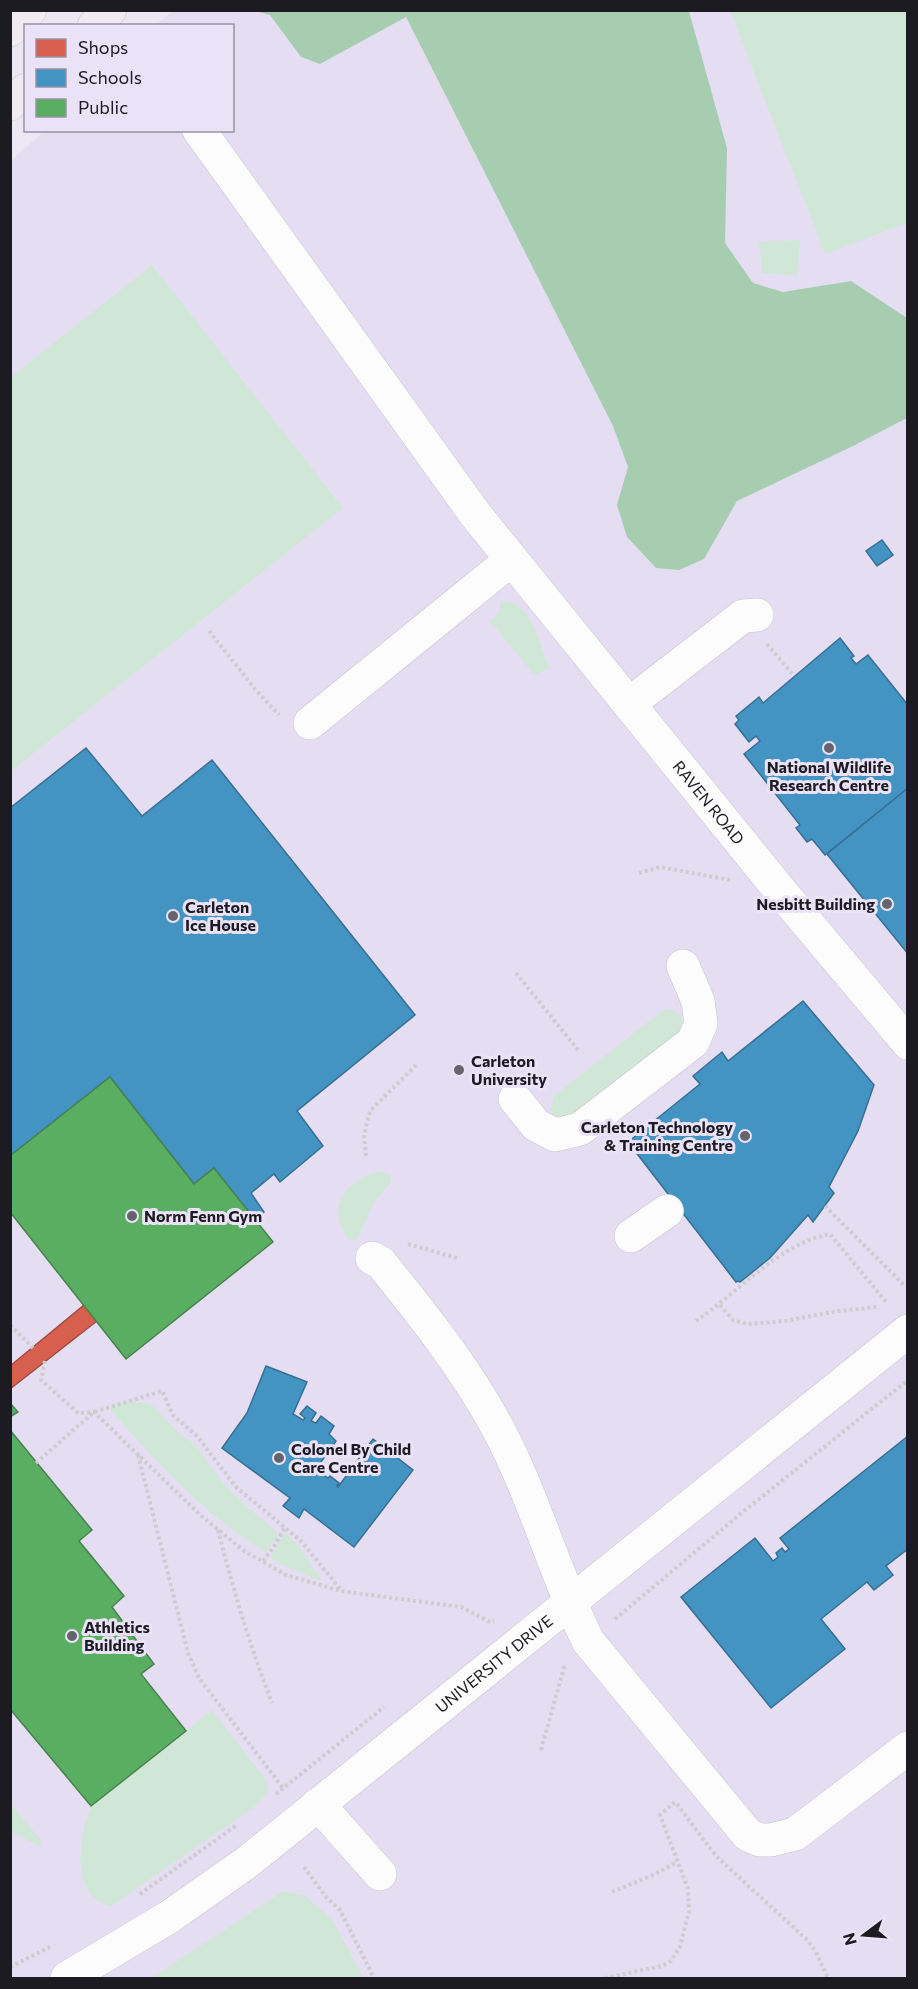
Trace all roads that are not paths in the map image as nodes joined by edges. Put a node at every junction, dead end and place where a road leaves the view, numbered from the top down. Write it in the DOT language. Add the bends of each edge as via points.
graph roads {
  1 [pos="30,10"];
  2 [pos="111,10"];
  3 [pos="96,24"];
  4 [pos="122,24"];
  5 [pos="10,30"];
  6 [pos="24,92"];
  7 [pos="10,104"];
  8 [pos="200,132"];
  9 [pos="511,560"];
  10 [pos="757,615"];
  11 [pos="629,704"];
  12 [pos="297,722"];
  13 [pos="683,966"];
  14 [pos="908,1043"];
  15 [pos="516,1099"];
  16 [pos="667,1211"];
  17 [pos="631,1236"];
  18 [pos="372,1258"];
  19 [pos="908,1331"];
  20 [pos="569,1604"];
  21 [pos="908,1748"];
  22 [pos="318,1804"];
  23 [pos="380,1874"];
  24 [pos="67,1978"];
  1 -- 5 [label="main road"];
  2 -- 3 [label="main road"];
  2 -- 4 [label="street"];
  6 -- 7 [label="main road"];
  8 -- 9 [label="street, RAVEN ROAD"];
  9 -- 11 [label="street, RAVEN ROAD"];
  9 -- 12 [label="street"];
  10 -- 11 [label="street" via="743,616"];
  11 -- 14 [label="street, RAVEN ROAD"];
  13 -- 15 [label="street" via="698,1001 701,1023 693,1042 580,1129 555,1135 536,1125"];
  16 -- 17 [label="street"];
  18 -- 20 [label="street" via="381,1263 455,1357 495,1423 542,1528"];
  19 -- 20 [label="street, UNIVERSITY DRIVE"];
  20 -- 21 [label="street" via="588,1641 748,1835 760,1840 795,1834"];
  20 -- 22 [label="street, UNIVERSITY DRIVE"];
  22 -- 23 [label="street"];
  22 -- 24 [label="street, UNIVERSITY DRIVE" via="210,1890"];
}
